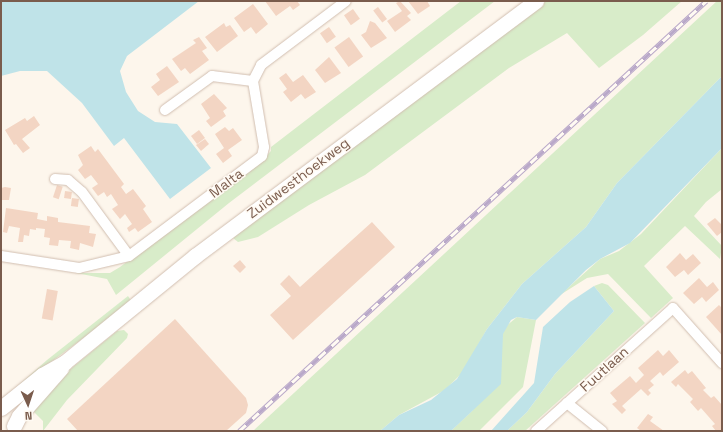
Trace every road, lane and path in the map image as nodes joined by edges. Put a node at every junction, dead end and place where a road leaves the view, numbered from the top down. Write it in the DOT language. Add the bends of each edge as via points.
graph roads {
  1 [pos="346,1"];
  2 [pos="536,1"];
  3 [pos="253,81"];
  4 [pos="165,110"];
  5 [pos="55,179"];
  6 [pos="1,256"];
  7 [pos="129,256"];
  8 [pos="65,362"];
  9 [pos="722,363"];
  10 [pos="567,403"];
  11 [pos="1,410"];
  12 [pos="15,429"];
  13 [pos="536,431"];
  14 [pos="602,431"];
  1 -- 3 [label="street" via="261,65"];
  2 -- 8 [label="main road, Zuidwesthoekweg" via="195,256"];
  3 -- 4 [label="street" via="212,76"];
  3 -- 7 [label="street, Malta" via="264,147 262,156"];
  5 -- 7 [label="street" via="68,180 82,192"];
  6 -- 7 [label="street, Malta" via="79,268"];
  8 -- 11 [label="main road, Zuidwesthoekweg" via="42,375"];
  8 -- 12 [label="main road, Zuidwesthoekweg" via="19,416"];
  9 -- 10 [label="street, Fuutlaan" via="673,308"];
  10 -- 13 [label="street, Fuutlaan"];
  10 -- 14 [label="street"];
  11 -- 12 [label="main road" via="13,420"];
}
